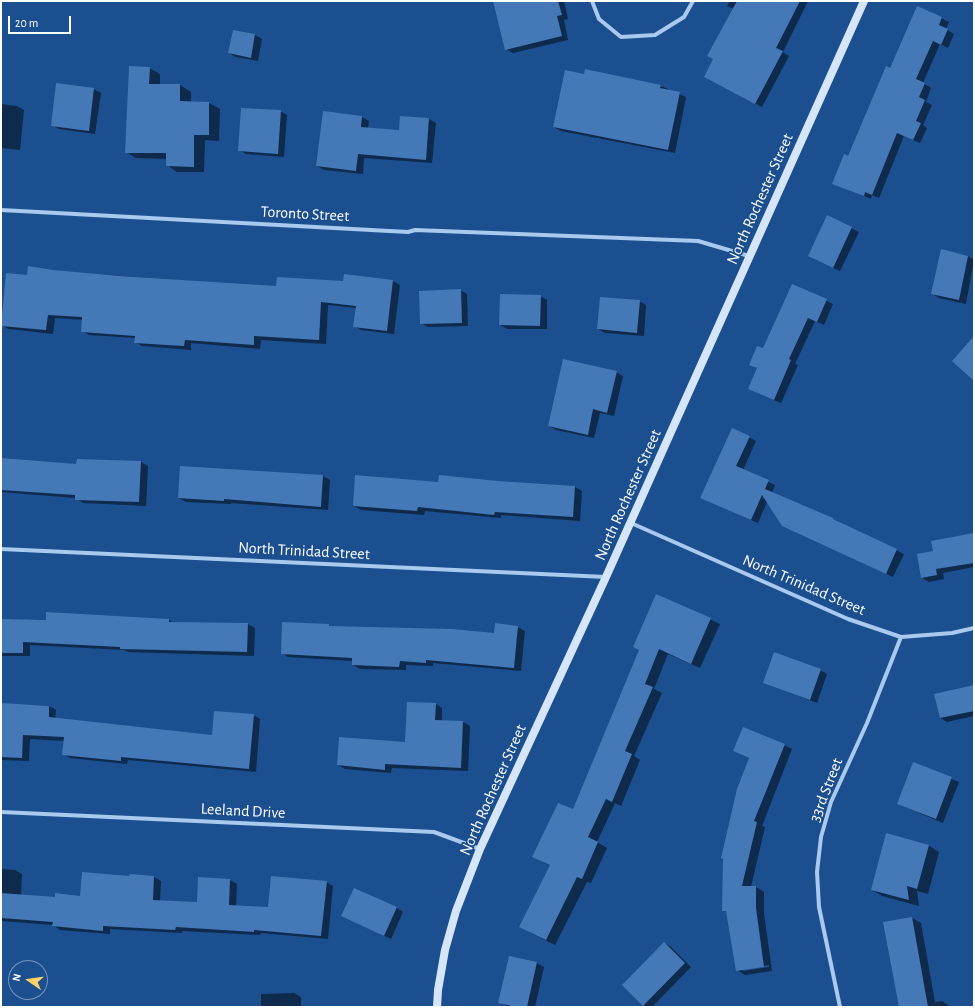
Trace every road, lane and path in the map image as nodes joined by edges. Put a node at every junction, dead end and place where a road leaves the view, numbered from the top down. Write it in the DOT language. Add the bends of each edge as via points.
graph roads {
  1 [pos="592,1"];
  2 [pos="693,1"];
  3 [pos="864,1"];
  4 [pos="1,210"];
  5 [pos="749,256"];
  6 [pos="631,523"];
  7 [pos="1,549"];
  8 [pos="606,578"];
  9 [pos="974,628"];
  10 [pos="901,637"];
  11 [pos="1,812"];
  12 [pos="480,849"];
  13 [pos="437,1007"];
  14 [pos="840,1007"];
  1 -- 2 [label="street" via="599,19 621,37 655,35 684,17"];
  3 -- 5 [label="street, North Rochester Street"];
  4 -- 5 [label="street, Toronto Street" via="408,232 415,230 698,242"];
  5 -- 6 [label="street, North Rochester Street"];
  6 -- 8 [label="street, North Rochester Street"];
  6 -- 10 [label="street, North Trinidad Street" via="848,619"];
  7 -- 8 [label="street, North Trinidad Street"];
  8 -- 12 [label="street, North Rochester Street"];
  9 -- 10 [label="street, North Trinidad Street" via="952,633"];
  10 -- 14 [label="street, 33rd Street" via="867,723 831,802 821,837 817,872 819,907"];
  11 -- 12 [label="street, Leeland Drive" via="434,832"];
  12 -- 13 [label="street, North Rochester Street" via="456,911 445,950"];
}
